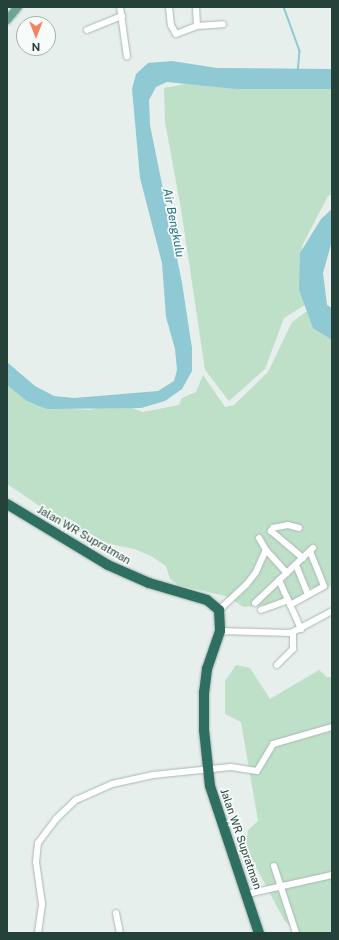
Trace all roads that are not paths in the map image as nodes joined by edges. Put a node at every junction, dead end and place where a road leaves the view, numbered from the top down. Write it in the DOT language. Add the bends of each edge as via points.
graph roads {
  1 [pos="18,7"];
  2 [pos="120,7"];
  3 [pos="169,7"];
  4 [pos="196,7"];
  5 [pos="122,16"];
  6 [pos="7,20"];
  7 [pos="223,24"];
  8 [pos="197,26"];
  9 [pos="87,30"];
  10 [pos="127,57"];
  11 [pos="7,504"];
  12 [pos="299,528"];
  13 [pos="259,538"];
  14 [pos="266,550"];
  15 [pos="303,558"];
  16 [pos="296,566"];
  17 [pos="287,573"];
  18 [pos="279,580"];
  19 [pos="308,594"];
  20 [pos="255,603"];
  21 [pos="289,603"];
  22 [pos="219,610"];
  23 [pos="261,610"];
  24 [pos="332,611"];
  25 [pos="301,629"];
  26 [pos="220,631"];
  27 [pos="293,632"];
  28 [pos="277,665"];
  29 [pos="332,728"];
  30 [pos="209,768"];
  31 [pos="274,866"];
  32 [pos="332,875"];
  33 [pos="281,886"];
  34 [pos="247,894"];
  35 [pos="116,913"];
  36 [pos="38,933"];
  37 [pos="120,933"];
  38 [pos="259,933"];
  39 [pos="296,933"];
  1 -- 6 [label="main road"];
  2 -- 5 [label="street"];
  3 -- 8 [label="street" via="174,34 183,33"];
  4 -- 8 [label="street"];
  5 -- 9 [label="street"];
  5 -- 10 [label="street"];
  7 -- 8 [label="street"];
  11 -- 22 [label="highway, Jalan WR Supratman" via="108,565 149,583 207,600"];
  12 -- 15 [label="street" via="288,525 272,528 271,531"];
  13 -- 14 [label="street"];
  14 -- 17 [label="street"];
  14 -- 22 [label="street" via="256,572 246,585"];
  15 -- 16 [label="street"];
  15 -- 19 [label="street" via="312,550 325,584"];
  16 -- 17 [label="street"];
  16 -- 19 [label="street"];
  17 -- 18 [label="street"];
  18 -- 20 [label="street"];
  18 -- 21 [label="street"];
  19 -- 21 [label="street"];
  21 -- 23 [label="street"];
  21 -- 25 [label="street"];
  22 -- 26 [label="highway, Jalan WR Supratman"];
  24 -- 25 [label="street"];
  25 -- 27 [label="street"];
  26 -- 27 [label="street" via="280,634"];
  26 -- 30 [label="highway, Jalan WR Supratman" via="207,669 204,692 204,730"];
  27 -- 28 [label="street" via="294,649"];
  29 -- 30 [label="street" via="271,746 257,771 231,767"];
  30 -- 34 [label="highway, Jalan WR Supratman" via="213,796"];
  30 -- 36 [label="street" via="152,775 112,784 93,790 65,809 41,838 37,849 36,862 42,904"];
  31 -- 33 [label="street"];
  32 -- 33 [label="street"];
  33 -- 34 [label="street"];
  33 -- 39 [label="street"];
  34 -- 38 [label="highway, Jalan WR Supratman"];
  35 -- 37 [label="street"];
}
